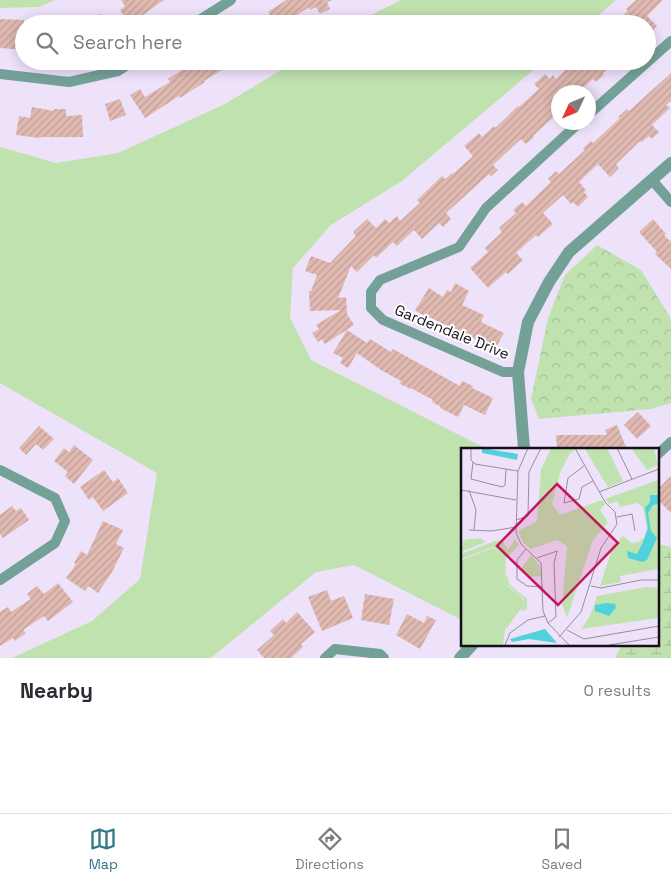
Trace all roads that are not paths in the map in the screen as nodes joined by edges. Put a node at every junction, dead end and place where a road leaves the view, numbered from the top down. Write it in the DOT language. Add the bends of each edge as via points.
graph roads {
  1 [pos="231,0"];
  2 [pos="207,15"];
  3 [pos="671,41"];
  4 [pos="656,54"];
  5 [pos="120,70"];
  6 [pos="638,70"];
  7 [pos="0,74"];
  8 [pos="596,108"];
  9 [pos="571,130"];
  10 [pos="671,163"];
  11 [pos="652,180"];
  12 [pos="671,202"];
  13 [pos="518,372"];
  14 [pos="671,442"];
  15 [pos="524,448"];
  16 [pos="658,454"];
  17 [pos="0,470"];
  18 [pos="0,580"];
  19 [pos="471,646"];
  20 [pos="325,658"];
  21 [pos="384,658"];
  22 [pos="460,658"];
  1 -- 2 [label="street"];
  3 -- 4 [label="street"];
  5 -- 7 [label="street" via="69,82"];
  6 -- 8 [label="street"];
  9 -- 13 [label="street, Gardendale Drive" via="486,208 459,247 380,280 371,292 371,308 383,320 503,372"];
  10 -- 11 [label="street"];
  11 -- 12 [label="street"];
  11 -- 13 [label="street" via="569,252 528,322"];
  13 -- 15 [label="street"];
  14 -- 16 [label="street"];
  17 -- 18 [label="street" via="55,498 65,521 55,542"];
  19 -- 22 [label="street"];
  20 -- 21 [label="street" via="335,649 380,654"];
}
